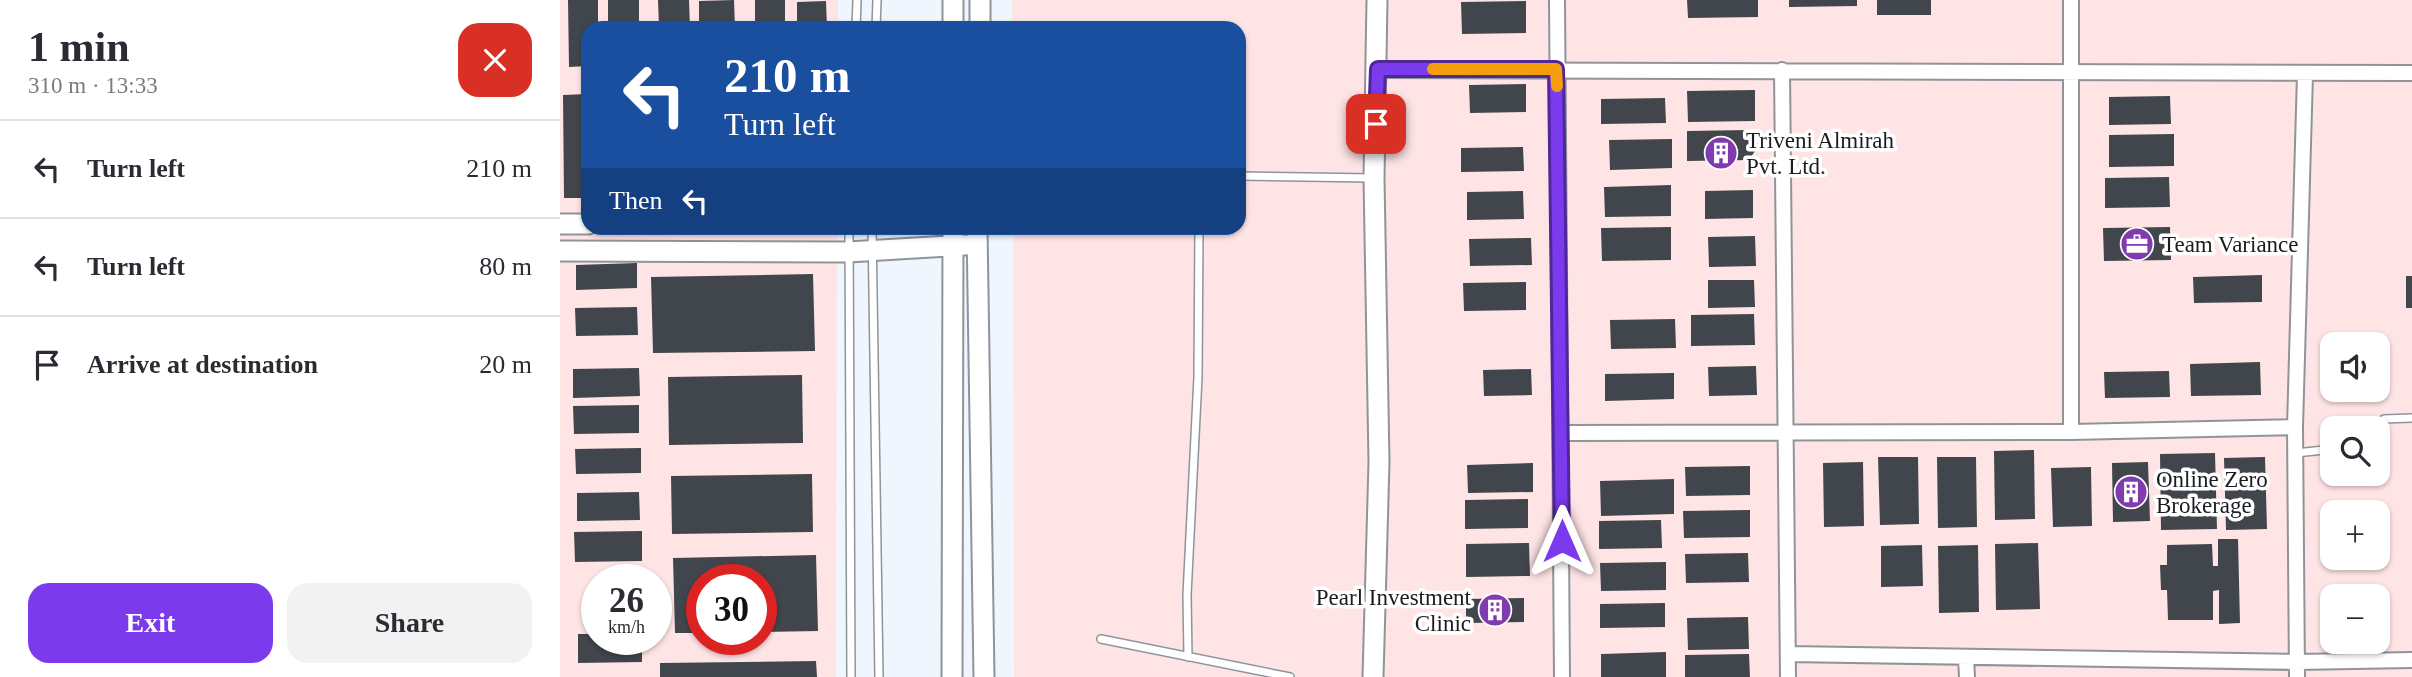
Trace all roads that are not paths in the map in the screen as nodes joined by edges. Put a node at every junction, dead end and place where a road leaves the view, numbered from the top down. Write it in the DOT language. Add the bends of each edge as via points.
graph roads {
  1 [pos="857,0"];
  2 [pos="877,0"];
  3 [pos="953,0"];
  4 [pos="980,0"];
  5 [pos="1377,0"];
  6 [pos="1558,0"];
  7 [pos="2071,0"];
  8 [pos="856,21"];
  9 [pos="876,21"];
  10 [pos="953,21"];
  11 [pos="980,21"];
  12 [pos="1378,69"];
  13 [pos="1556,69"];
  14 [pos="1782,70"];
  15 [pos="2072,73"];
  16 [pos="2412,73"];
  17 [pos="2305,74"];
  18 [pos="1246,176"];
  19 [pos="1374,178"];
  20 [pos="560,224"];
  21 [pos="581,224"];
  22 [pos="849,235"];
  23 [pos="873,235"];
  24 [pos="1199,235"];
  25 [pos="978,236"];
  26 [pos="954,237"];
  27 [pos="560,251"];
  28 [pos="874,251"];
  29 [pos="848,252"];
  30 [pos="2412,418"];
  31 [pos="2390,419"];
  32 [pos="2295,427"];
  33 [pos="1787,430"];
  34 [pos="2071,432"];
  35 [pos="1561,433"];
  36 [pos="2320,450"];
  37 [pos="2295,453"];
  38 [pos="1101,639"];
  39 [pos="1788,654"];
  40 [pos="1188,657"];
  41 [pos="1966,658"];
  42 [pos="2412,660"];
  43 [pos="2297,670"];
  44 [pos="851,677"];
  45 [pos="879,677"];
  46 [pos="952,677"];
  47 [pos="984,677"];
  48 [pos="1290,677"];
  49 [pos="1373,677"];
  50 [pos="1562,677"];
  51 [pos="1788,677"];
  52 [pos="1967,677"];
  1 -- 8 [label="lane"];
  2 -- 9 [label="lane"];
  3 -- 10 [label="street"];
  4 -- 11 [label="street"];
  5 -- 12 [label="street"];
  6 -- 13 [label="street"];
  7 -- 15 [label="street"];
  12 -- 13 [label="street"];
  12 -- 19 [label="street"];
  13 -- 14 [label="street"];
  13 -- 35 [label="street"];
  14 -- 15 [label="street"];
  14 -- 33 [label="street"];
  15 -- 17 [label="street"];
  15 -- 34 [label="street"];
  16 -- 17 [label="street"];
  17 -- 32 [label="street"];
  18 -- 19 [label="lane"];
  19 -- 49 [label="street" via="1378,462"];
  20 -- 21 [label="street"];
  22 -- 29 [label="lane"];
  23 -- 28 [label="lane"];
  24 -- 40 [label="lane"];
  25 -- 26 [label="street"];
  25 -- 47 [label="street"];
  26 -- 28 [label="street"];
  26 -- 46 [label="street"];
  27 -- 29 [label="street"];
  28 -- 29 [label="street"];
  28 -- 45 [label="lane"];
  29 -- 44 [label="lane"];
  30 -- 31 [label="lane"];
  32 -- 34 [label="street"];
  32 -- 37 [label="street"];
  33 -- 34 [label="street"];
  33 -- 35 [label="street"];
  33 -- 39 [label="street"];
  35 -- 50 [label="street"];
  36 -- 37 [label="lane"];
  37 -- 43 [label="street"];
  38 -- 40 [label="lane"];
  39 -- 41 [label="street"];
  39 -- 51 [label="street"];
  40 -- 48 [label="lane"];
  41 -- 43 [label="street"];
  41 -- 52 [label="street"];
  42 -- 43 [label="street"];
}
